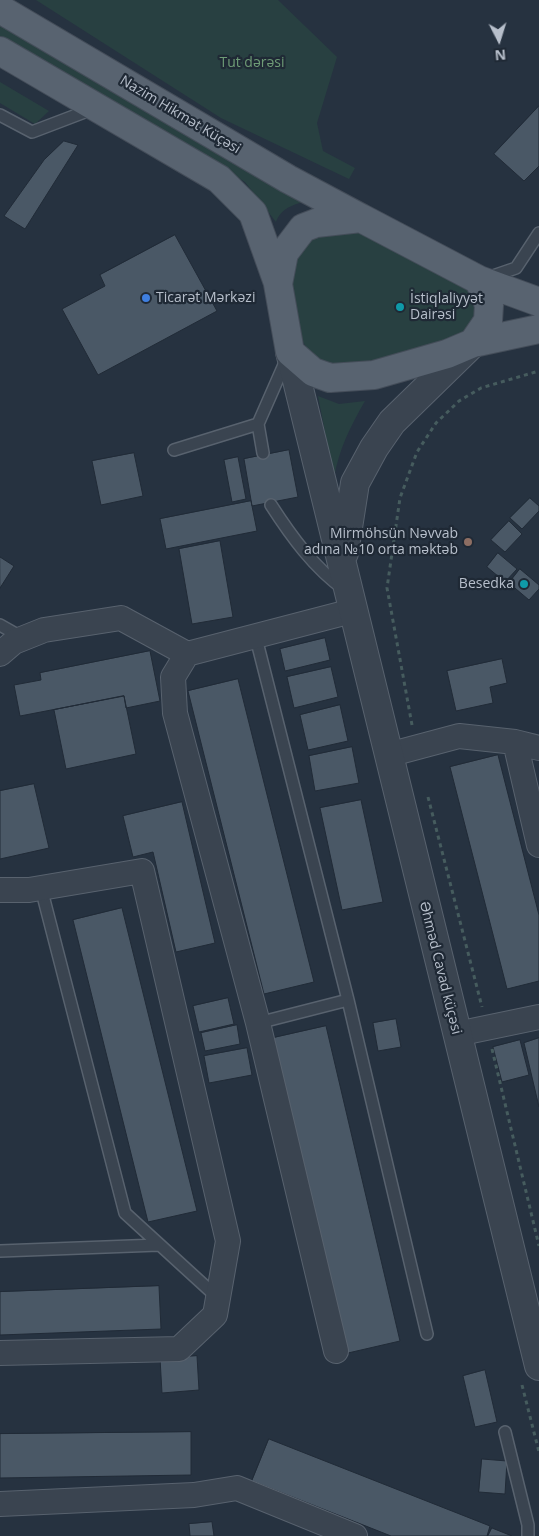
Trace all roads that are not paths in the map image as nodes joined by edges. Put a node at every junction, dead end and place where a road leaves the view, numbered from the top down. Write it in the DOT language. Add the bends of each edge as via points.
graph roads {
  1 [pos="0,9"];
  2 [pos="0,51"];
  3 [pos="96,107"];
  4 [pos="0,116"];
  5 [pos="361,218"];
  6 [pos="538,236"];
  7 [pos="479,280"];
  8 [pos="278,284"];
  9 [pos="539,302"];
  10 [pos="539,329"];
  11 [pos="473,343"];
  12 [pos="290,352"];
  13 [pos="258,424"];
  14 [pos="174,450"];
  15 [pos="263,452"];
  16 [pos="271,505"];
  17 [pos="347,591"];
  18 [pos="0,625"];
  19 [pos="23,638"];
  20 [pos="256,638"];
  21 [pos="0,654"];
  22 [pos="187,654"];
  23 [pos="515,742"];
  24 [pos="539,748"];
  25 [pos="388,755"];
  26 [pos="539,845"];
  27 [pos="42,888"];
  28 [pos="0,890"];
  29 [pos="348,1000"];
  30 [pos="539,1017"];
  31 [pos="258,1024"];
  32 [pos="457,1034"];
  33 [pos="158,1245"];
  34 [pos="0,1251"];
  35 [pos="218,1298"];
  36 [pos="427,1334"];
  37 [pos="336,1350"];
  38 [pos="0,1353"];
  39 [pos="539,1366"];
  40 [pos="505,1432"];
  41 [pos="0,1504"];
  42 [pos="355,1536"];
  43 [pos="528,1536"];
  1 -- 5 [label="main road, Nazim Hikmət Küçəsi" via="288,179"];
  2 -- 3 [label="main road"];
  3 -- 4 [label="lane" via="32,132"];
  3 -- 8 [label="main road" via="219,179 253,213"];
  5 -- 7 [label="main road, Nazim Hikmət Küçəsi"];
  5 -- 8 [label="main road" via="332,220 303,228 284,252"];
  6 -- 7 [label="lane" via="516,268"];
  7 -- 9 [label="main road, Nazim Hikmət Küçəsi"];
  7 -- 11 [label="main road" via="489,305 488,321"];
  8 -- 12 [label="main road"];
  10 -- 11 [label="main road"];
  11 -- 12 [label="main road" via="427,361 374,375 347,378 330,378 313,372"];
  11 -- 17 [label="street" via="392,422 355,484 347,527"];
  12 -- 13 [label="lane"];
  12 -- 17 [label="street, Əhməd Cavad küçəsi"];
  13 -- 14 [label="lane"];
  13 -- 15 [label="lane"];
  16 -- 17 [label="lane" via="292,537 331,580"];
  17 -- 20 [label="street"];
  17 -- 25 [label="street, Əhməd Cavad küçəsi"];
  18 -- 19 [label="lane"];
  19 -- 21 [label="street"];
  19 -- 22 [label="street" via="44,630 121,618"];
  20 -- 22 [label="street"];
  20 -- 29 [label="lane"];
  22 -- 31 [label="street" via="173,677 175,713"];
  23 -- 24 [label="street"];
  23 -- 25 [label="street" via="459,736"];
  23 -- 26 [label="street"];
  25 -- 32 [label="street, Əhməd Cavad küçəsi"];
  27 -- 28 [label="street"];
  27 -- 33 [label="lane" via="126,1213"];
  27 -- 35 [label="street" via="142,871 228,1241"];
  29 -- 31 [label="lane"];
  29 -- 36 [label="lane"];
  30 -- 32 [label="street"];
  31 -- 37 [label="street"];
  32 -- 39 [label="street, Əhməd Cavad küçəsi"];
  33 -- 34 [label="lane"];
  33 -- 35 [label="lane"];
  35 -- 38 [label="street" via="215,1314 180,1350"];
  40 -- 43 [label="lane"];
  41 -- 42 [label="street" via="194,1495 237,1488"];
}
